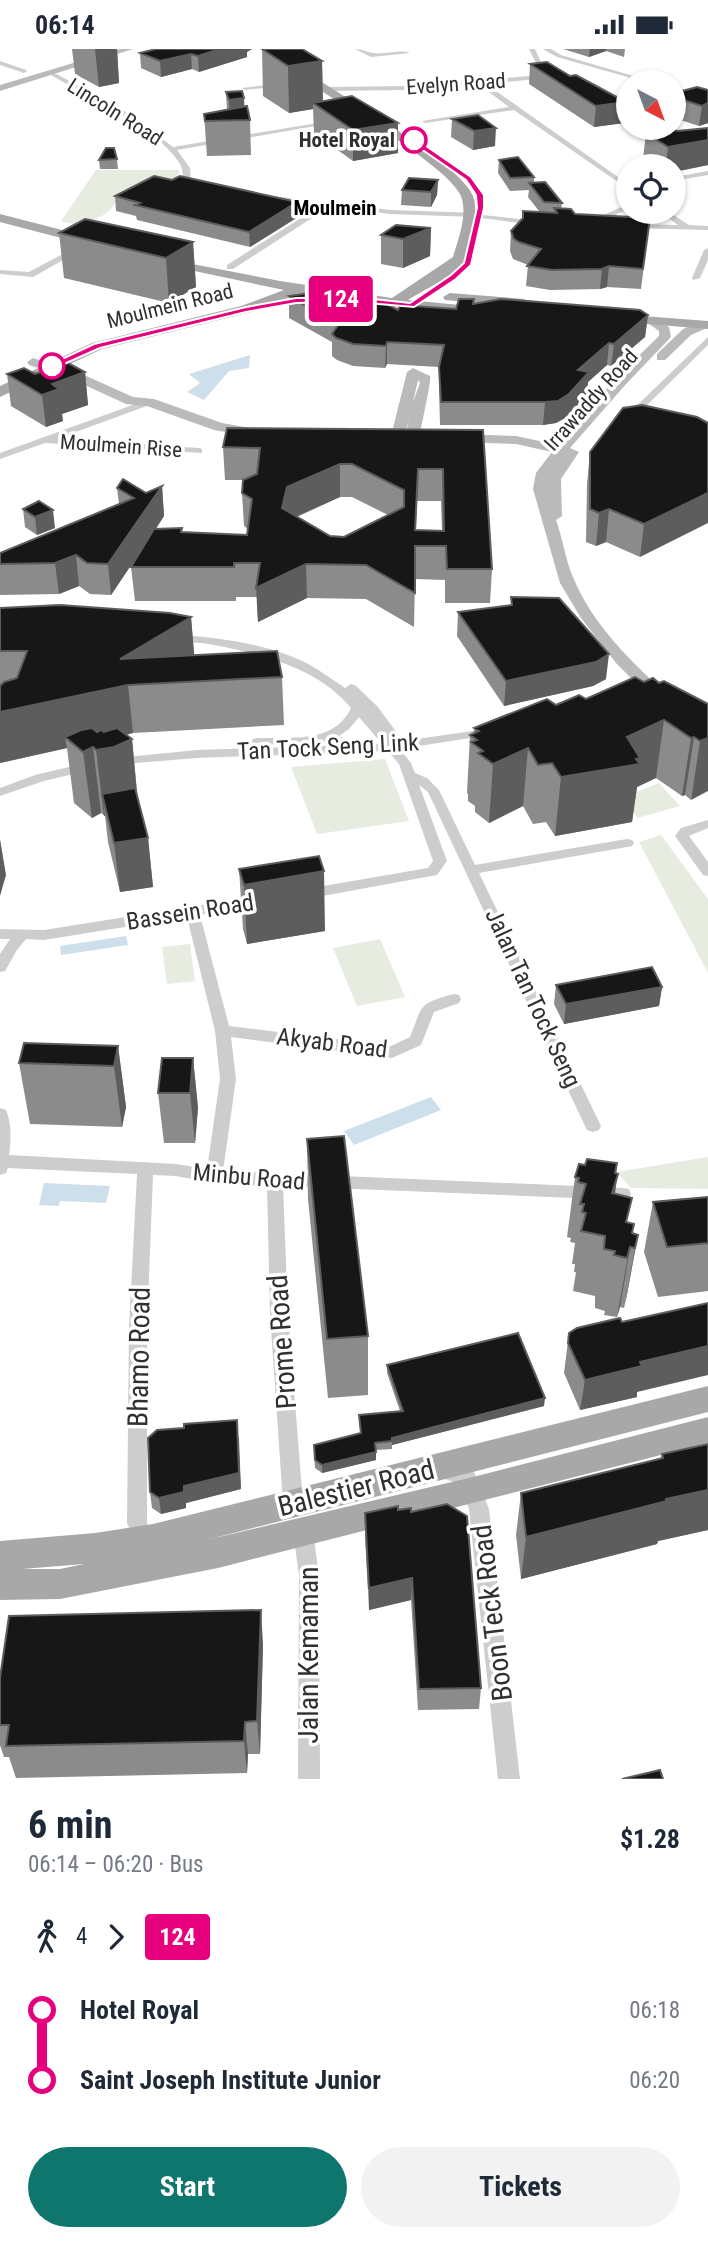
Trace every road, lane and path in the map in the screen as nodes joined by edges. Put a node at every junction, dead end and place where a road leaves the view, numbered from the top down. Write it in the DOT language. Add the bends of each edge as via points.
graph roads {
  1 [pos="97,49"];
  2 [pos="129,49"];
  3 [pos="290,49"];
  4 [pos="302,49"];
  5 [pos="358,49"];
  6 [pos="533,51"];
  7 [pos="548,51"];
  8 [pos="407,53"];
  9 [pos="0,63"];
  10 [pos="24,71"];
  11 [pos="616,71"];
  12 [pos="51,73"];
  13 [pos="0,78"];
  14 [pos="310,80"];
  15 [pos="480,83"];
  16 [pos="0,88"];
  17 [pos="245,88"];
  18 [pos="328,88"];
  19 [pos="686,93"];
  20 [pos="343,99"];
  21 [pos="708,99"];
  22 [pos="515,108"];
  23 [pos="365,118"];
  24 [pos="349,120"];
  25 [pos="425,121"];
  26 [pos="340,122"];
  27 [pos="172,149"];
  28 [pos="708,173"];
  29 [pos="686,177"];
  30 [pos="616,179"];
  31 [pos="207,189"];
  32 [pos="251,195"];
  33 [pos="327,205"];
  34 [pos="616,211"];
  35 [pos="0,216"];
  36 [pos="475,217"];
  37 [pos="542,223"];
  38 [pos="682,224"];
  39 [pos="575,225"];
  40 [pos="586,225"];
  41 [pos="610,226"];
  42 [pos="622,226"];
  43 [pos="688,228"];
  44 [pos="708,228"];
  45 [pos="98,241"];
  46 [pos="708,250"];
  47 [pos="230,267"];
  48 [pos="704,268"];
  49 [pos="0,272"];
  50 [pos="696,278"];
  51 [pos="242,279"];
  52 [pos="297,285"];
  53 [pos="282,287"];
  54 [pos="427,295"];
  55 [pos="410,299"];
  56 [pos="355,300"];
  57 [pos="223,307"];
  58 [pos="246,309"];
  59 [pos="651,321"];
  60 [pos="706,322"];
  61 [pos="708,340"];
  62 [pos="42,366"];
  63 [pos="0,378"];
  64 [pos="0,392"];
  65 [pos="133,404"];
  66 [pos="630,417"];
  67 [pos="576,433"];
  68 [pos="405,437"];
  69 [pos="44,441"];
  70 [pos="533,442"];
  71 [pos="518,446"];
  72 [pos="199,451"];
  73 [pos="564,453"];
  74 [pos="0,456"];
  75 [pos="542,473"];
  76 [pos="551,526"];
  77 [pos="358,707"];
  78 [pos="673,708"];
  79 [pos="493,722"];
  80 [pos="506,727"];
  81 [pos="312,739"];
  82 [pos="393,745"];
  83 [pos="410,776"];
  84 [pos="0,783"];
  85 [pos="0,792"];
  86 [pos="708,824"];
  87 [pos="626,843"];
  88 [pos="438,866"];
  89 [pos="472,870"];
  90 [pos="708,872"];
  91 [pos="192,911"];
  92 [pos="0,934"];
  93 [pos="23,934"];
  94 [pos="0,942"];
  95 [pos="0,967"];
  96 [pos="454,999"];
  97 [pos="223,1031"];
  98 [pos="0,1114"];
  99 [pos="593,1126"];
  100 [pos="1,1164"];
  101 [pos="145,1168"];
  102 [pos="214,1177"];
  103 [pos="275,1180"];
  104 [pos="624,1194"];
  105 [pos="708,1399"];
  106 [pos="708,1430"];
  107 [pos="439,1468"];
  108 [pos="472,1491"];
  109 [pos="298,1517"];
  110 [pos="153,1539"];
  111 [pos="0,1556"];
  112 [pos="0,1585"];
  113 [pos="309,1779"];
  114 [pos="509,1779"];
  1 -- 10 [label="street"];
  2 -- 12 [label="street"];
  3 -- 14 [label="main road" via="291,60"];
  4 -- 18 [label="main road" via="308,67"];
  5 -- 8 [label="street" via="367,54"];
  6 -- 7 [label="street, Evelyn Road"];
  6 -- 15 [label="street, Evelyn Road" via="546,77"];
  7 -- 11 [label="street, Evelyn Road"];
  9 -- 10 [label="street"];
  10 -- 13 [label="street"];
  12 -- 16 [label="street"];
  12 -- 27 [label="street, Lincoln Road"];
  14 -- 17 [label="street"];
  14 -- 18 [label="main road"];
  15 -- 18 [label="street, Evelyn Road"];
  15 -- 22 [label="street"];
  18 -- 20 [label="main road"];
  19 -- 21 [label="street"];
  20 -- 23 [label="main road"];
  20 -- 36 [label="main road" via="463,173 480,195"];
  22 -- 25 [label="street"];
  22 -- 30 [label="street"];
  23 -- 24 [label="street"];
  23 -- 36 [label="main road" via="459,183"];
  26 -- 27 [label="street" via="215,137"];
  27 -- 31 [label="street, Lincoln Road" via="186,167 186,183"];
  28 -- 29 [label="street"];
  32 -- 33 [label="street"];
  33 -- 36 [label="street"];
  33 -- 47 [label="street"];
  34 -- 40 [label="street"];
  35 -- 45 [label="main road"];
  36 -- 37 [label="street"];
  36 -- 54 [label="main road" via="468,264"];
  36 -- 55 [label="main road" via="459,259"];
  38 -- 43 [label="street"];
  39 -- 40 [label="street"];
  40 -- 41 [label="street"];
  42 -- 43 [label="street"];
  43 -- 44 [label="street"];
  45 -- 49 [label="street" via="30,275"];
  46 -- 48 [label="street"];
  47 -- 51 [label="main road" via="154,254"];
  47 -- 52 [label="main road"];
  48 -- 50 [label="street"];
  51 -- 53 [label="main road"];
  51 -- 57 [label="main road" via="247,285 245,293"];
  52 -- 53 [label="main road"];
  52 -- 55 [label="main road, Moulmein Road" via="313,282"];
  52 -- 56 [label="main road"];
  52 -- 58 [label="main road, Moulmein Road"];
  53 -- 57 [label="main road, Moulmein Road"];
  54 -- 55 [label="main road"];
  54 -- 55 [label="main road" via="531,309"];
  55 -- 56 [label="main road" via="393,303"];
  56 -- 58 [label="main road" via="299,300"];
  57 -- 62 [label="main road, Moulmein Road" via="121,331"];
  58 -- 62 [label="main road, Moulmein Road" via="97,346"];
  59 -- 60 [label="main road"];
  59 -- 60 [label="main road" via="603,313"];
  59 -- 67 [label="street, Irrawaddy Road" via="667,333 662,342"];
  60 -- 73 [label="street, Irrawaddy Road" via="687,332"];
  61 -- 66 [label="street"];
  62 -- 63 [label="main road, Moulmein Road"];
  62 -- 64 [label="main road, Moulmein Road"];
  62 -- 65 [label="street"];
  65 -- 65 [label="street" via="149,402 219,427 268,435 209,434"];
  65 -- 69 [label="street, Moulmein Rise"];
  67 -- 70 [label="street"];
  67 -- 73 [label="street, Irrawaddy Road"];
  68 -- 68 [label="street" via="413,372 426,379"];
  69 -- 72 [label="street, Moulmein Rise"];
  69 -- 74 [label="street, Moulmein Rise"];
  70 -- 71 [label="street" via="445,440"];
  70 -- 73 [label="street"];
  71 -- 73 [label="street"];
  71 -- 75 [label="street" via="535,453"];
  73 -- 75 [label="street, Irrawaddy Road"];
  73 -- 76 [label="street, Irrawaddy Road" via="554,479 556,518"];
  75 -- 76 [label="street, Irrawaddy Road" via="541,501"];
  76 -- 78 [label="street, Irrawaddy Road" via="562,570 579,604 645,693"];
  77 -- 81 [label="street, Tan Tock Seng Link" via="347,727"];
  77 -- 82 [label="street, Jalan Tan Tock Seng"];
  77 -- 82 [label="street, Jalan Tan Tock Seng" via="334,685 291,661 159,632 237,638 299,657 353,690 373,709"];
  79 -- 82 [label="street, Tan Tock Seng Link"];
  80 -- 82 [label="street, Tan Tock Seng Link"];
  81 -- 82 [label="street, Tan Tock Seng Link"];
  81 -- 84 [label="street, Tan Tock Seng Link" via="132,750"];
  82 -- 83 [label="street, Jalan Tan Tock Seng"];
  82 -- 85 [label="street, Tan Tock Seng Link" via="144,758 53,775"];
  83 -- 88 [label="street, Jalan Tan Tock Seng"];
  83 -- 89 [label="street, Jalan Tan Tock Seng" via="433,790"];
  86 -- 90 [label="street" via="682,836"];
  87 -- 89 [label="street"];
  88 -- 91 [label="street, Bassein Road" via="432,872"];
  89 -- 99 [label="street, Jalan Tan Tock Seng"];
  91 -- 93 [label="street, Bassein Road" via="44,935"];
  91 -- 97 [label="street"];
  92 -- 93 [label="street, Bassein Road"];
  93 -- 94 [label="street, Bassein Road"];
  93 -- 95 [label="street"];
  96 -- 97 [label="street, Akyab Road" via="424,1011 416,1041 392,1052"];
  97 -- 102 [label="street" via="228,1079"];
  98 -- 100 [label="street"];
  100 -- 101 [label="street, Minbu Road"];
  101 -- 102 [label="street, Minbu Road"];
  101 -- 110 [label="street, Bhamo Road" via="137,1523 141,1533"];
  102 -- 103 [label="street, Minbu Road"];
  103 -- 104 [label="street, Minbu Road"];
  103 -- 109 [label="street, Prome Road" via="279,1314"];
  105 -- 107 [label="main road, Balestier Road"];
  106 -- 108 [label="main road, Balestier Road"];
  107 -- 108 [label="street, Boon Teck Road" via="467,1478"];
  107 -- 109 [label="main road, Balestier Road"];
  108 -- 109 [label="main road, Balestier Road"];
  108 -- 114 [label="street, Boon Teck Road" via="479,1509"];
  109 -- 110 [label="main road, Balestier Road"];
  109 -- 112 [label="main road, Balestier Road" via="127,1572 60,1584"];
  109 -- 113 [label="street, Jalan Kemaman" via="309,1576"];
  110 -- 111 [label="main road, Balestier Road"];
}
